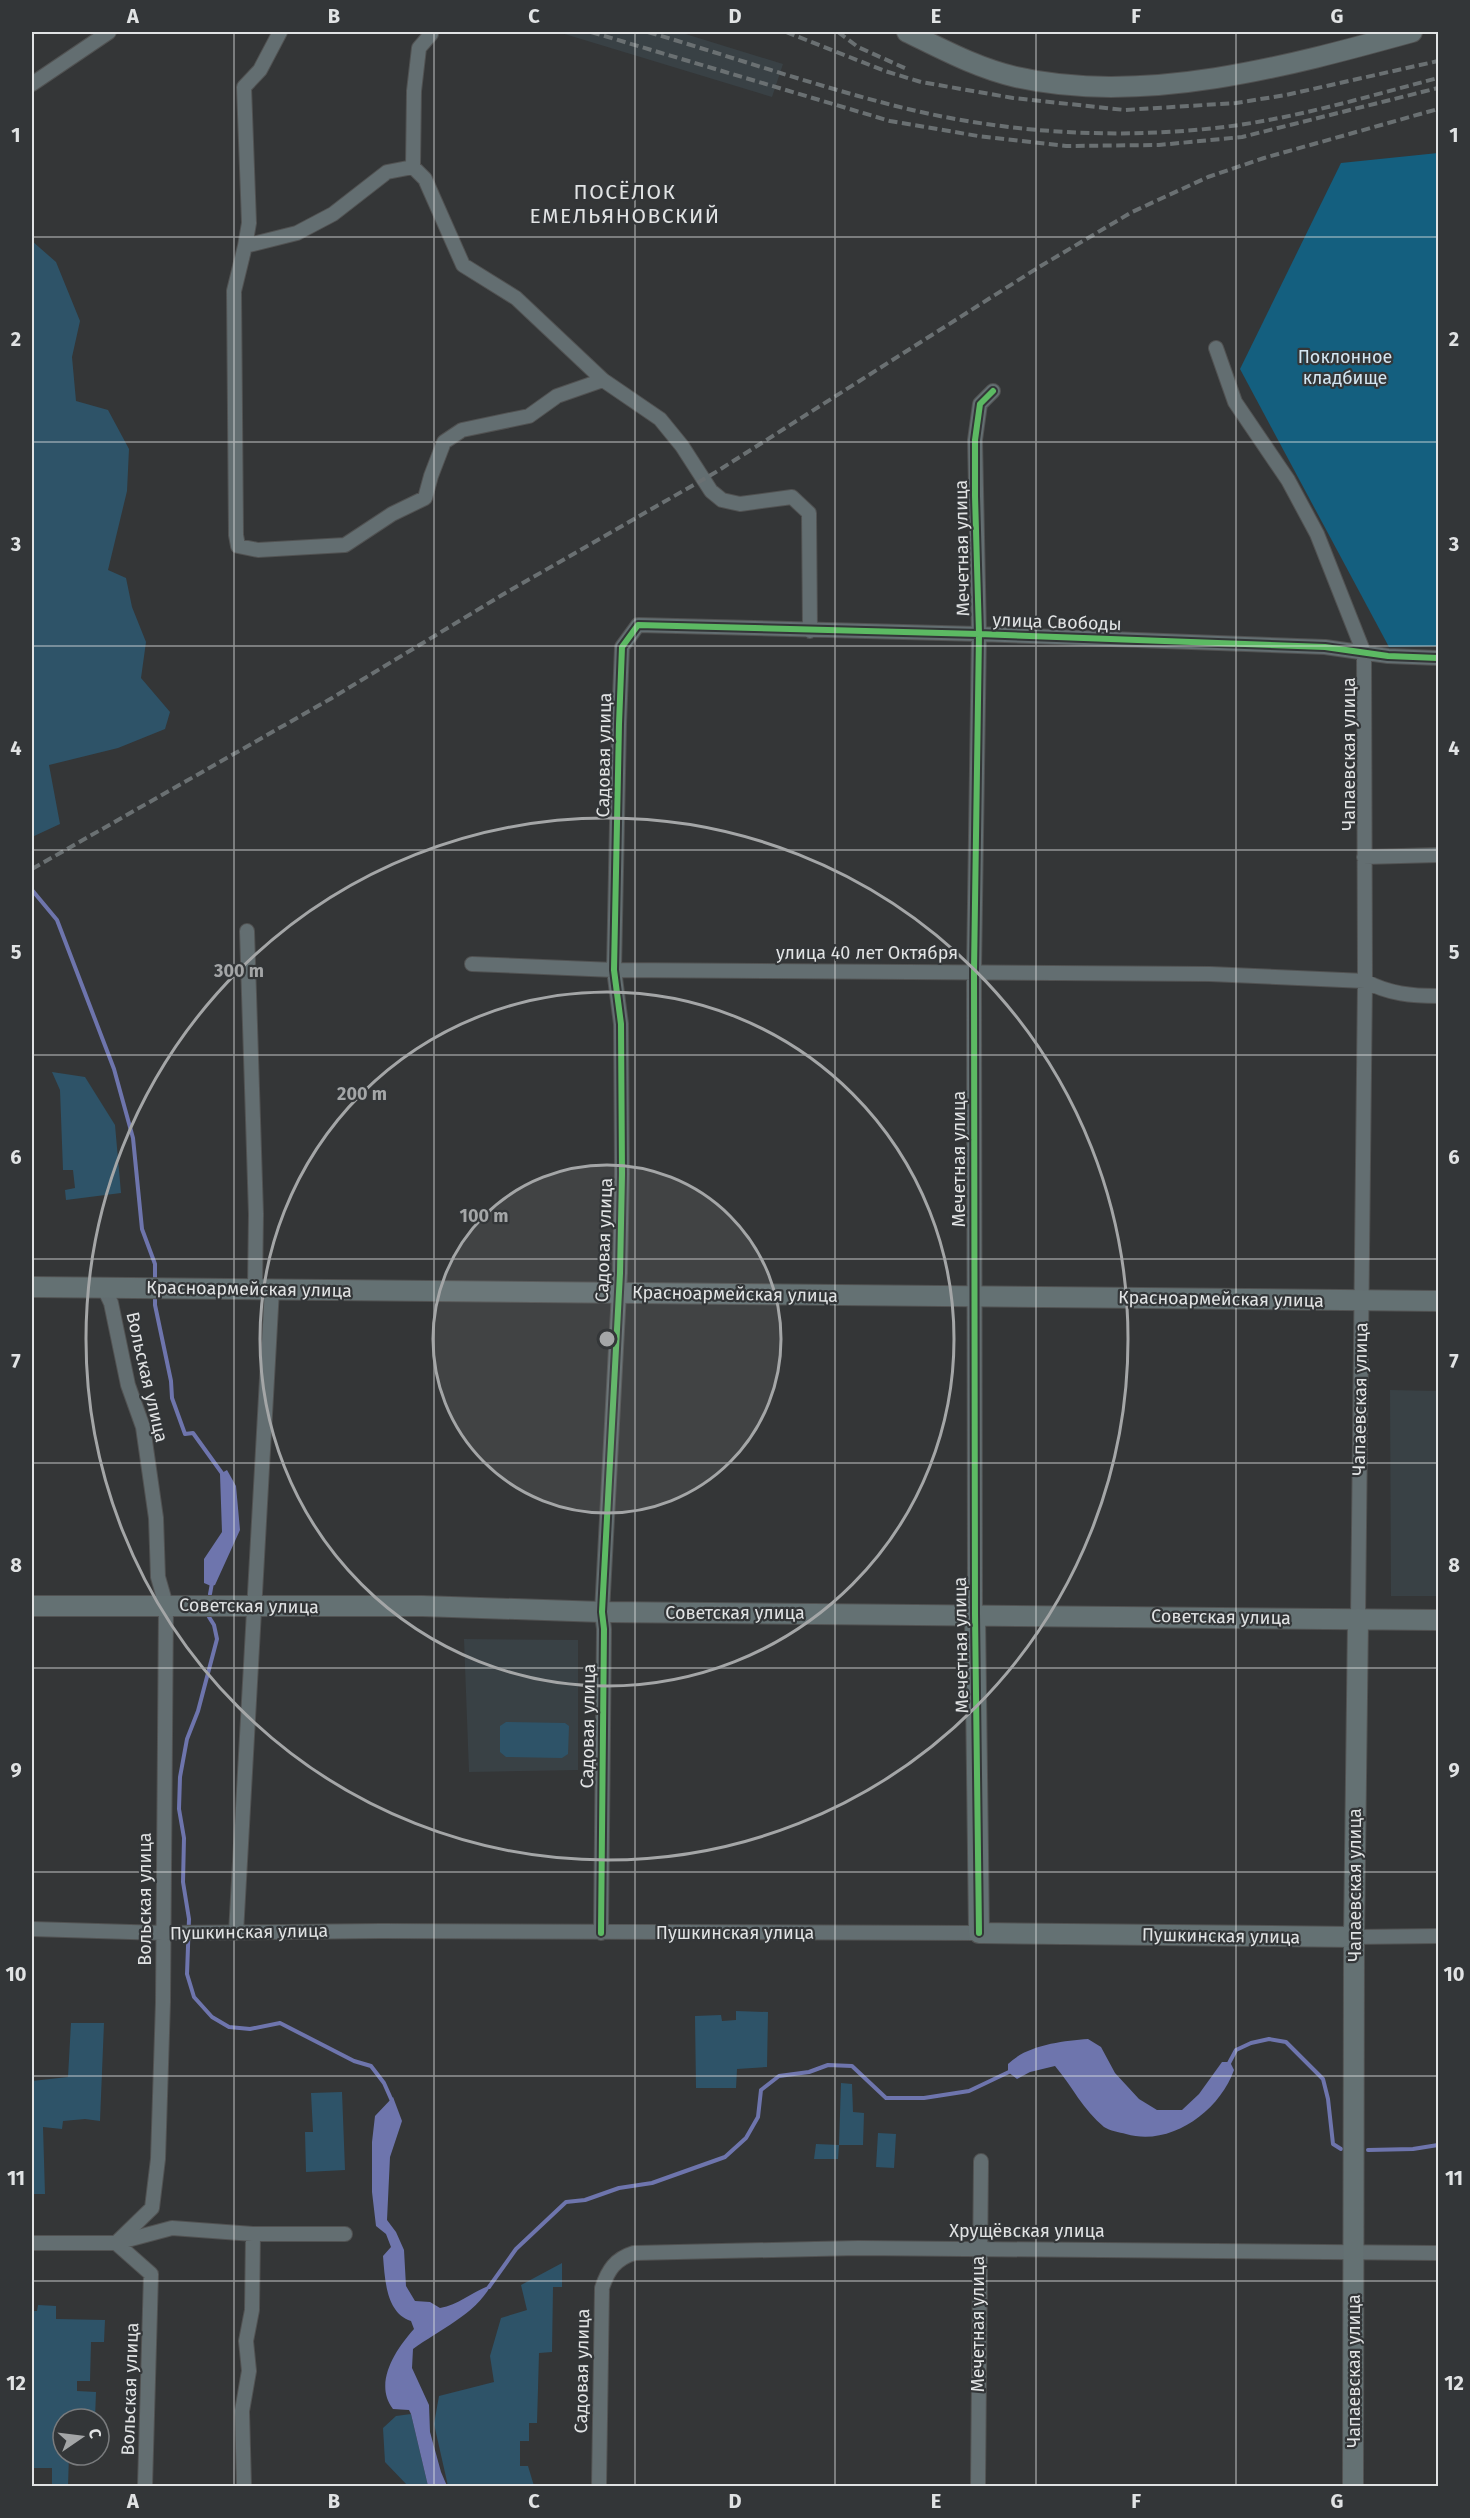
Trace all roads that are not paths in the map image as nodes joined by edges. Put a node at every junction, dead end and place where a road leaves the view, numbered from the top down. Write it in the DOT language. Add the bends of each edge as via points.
graph roads {
  1 [pos="109,32"];
  2 [pos="280,32"];
  3 [pos="429,32"];
  4 [pos="907,32"];
  5 [pos="1412,32"];
  6 [pos="32,84"];
  7 [pos="413,166"];
  8 [pos="245,246"];
  9 [pos="1216,348"];
  10 [pos="603,380"];
  11 [pos="993,391"];
  12 [pos="638,625"];
  13 [pos="810,631"];
  14 [pos="979,634"];
  15 [pos="1364,653"];
  16 [pos="1438,658"];
  17 [pos="1438,855"];
  18 [pos="1364,857"];
  19 [pos="247,931"];
  20 [pos="472,964"];
  21 [pos="614,970"];
  22 [pos="974,971"];
  23 [pos="1365,981"];
  24 [pos="1438,996"];
  25 [pos="32,1287"];
  26 [pos="110,1288"];
  27 [pos="264,1289"];
  28 [pos="618,1293"];
  29 [pos="974,1296"];
  30 [pos="1361,1300"];
  31 [pos="1438,1301"];
  32 [pos="166,1605"];
  33 [pos="32,1606"];
  34 [pos="255,1607"];
  35 [pos="602,1612"];
  36 [pos="975,1614"];
  37 [pos="1358,1619"];
  38 [pos="1438,1620"];
  39 [pos="32,1929"];
  40 [pos="163,1933"];
  41 [pos="237,1933"];
  42 [pos="601,1933"];
  43 [pos="979,1933"];
  44 [pos="1438,1936"];
  45 [pos="1354,1937"];
  46 [pos="981,2161"];
  47 [pos="253,2234"];
  48 [pos="345,2234"];
  49 [pos="32,2243"];
  50 [pos="116,2243"];
  51 [pos="979,2248"];
  52 [pos="1355,2252"];
  53 [pos="1438,2253"];
  54 [pos="617,2261"];
  55 [pos="145,2487"];
  56 [pos="244,2487"];
  57 [pos="599,2487"];
  58 [pos="978,2487"];
  59 [pos="1353,2487"];
  1 -- 6 [label="street"];
  2 -- 8 [label="street" via="260,70 243,87 249,223"];
  3 -- 7 [label="street" via="419,48"];
  4 -- 5 [label="street" via="968,62 1015,77 1071,87 1130,87 1234,75"];
  7 -- 8 [label="street" via="387,172 333,214 297,233"];
  7 -- 10 [label="street" via="425,179 463,265 516,298"];
  8 -- 10 [label="street" via="234,291 238,546 258,550 345,545 392,514 426,498 444,442 462,430 529,416 557,396"];
  9 -- 15 [label="street, Чапаевская улица" via="1235,402 1288,480 1317,534"];
  10 -- 13 [label="street" via="660,419 722,501 740,504 792,498 808,513"];
  11 -- 14 [label="street, Мечетная улица" via="980,404 975,440"];
  12 -- 13 [label="street, улица Свободы"];
  12 -- 21 [label="street, Садовая улица" via="622,647"];
  13 -- 14 [label="street, улица Свободы"];
  14 -- 15 [label="street, улица Свободы" via="1324,647"];
  14 -- 22 [label="street, Мечетная улица"];
  15 -- 16 [label="street, улица Свободы"];
  15 -- 18 [label="street, Чапаевская улица"];
  17 -- 18 [label="street"];
  18 -- 23 [label="street, Чапаевская улица"];
  19 -- 27 [label="street" via="256,1214"];
  20 -- 21 [label="street, улица 40 лет Октября"];
  21 -- 22 [label="street, улица 40 лет Октября"];
  21 -- 28 [label="street, Садовая улица" via="621,1035"];
  22 -- 23 [label="street, улица 40 лет Октября" via="1210,974"];
  22 -- 29 [label="street, Мечетная улица"];
  23 -- 24 [label="street, улица 40 лет Октября" via="1406,995"];
  23 -- 30 [label="street, Чапаевская улица"];
  25 -- 26 [label="street, Красноармейская улица"];
  26 -- 27 [label="street, Красноармейская улица"];
  26 -- 32 [label="street, Вольская улица" via="128,1385 143,1427 156,1518 158,1577"];
  27 -- 28 [label="street, Красноармейская улица"];
  27 -- 34 [label="street"];
  28 -- 29 [label="street, Красноармейская улица"];
  28 -- 35 [label="street, Садовая улица"];
  29 -- 30 [label="street, Красноармейская улица"];
  29 -- 36 [label="street, Мечетная улица"];
  30 -- 31 [label="street, Красноармейская улица"];
  30 -- 37 [label="street, Чапаевская улица"];
  32 -- 33 [label="street, Советская улица"];
  32 -- 34 [label="street, Советская улица"];
  32 -- 40 [label="street, Вольская улица"];
  34 -- 35 [label="street, Советская улица" via="422,1606"];
  34 -- 41 [label="street"];
  35 -- 36 [label="street, Советская улица"];
  35 -- 42 [label="street, Садовая улица"];
  36 -- 37 [label="street, Советская улица"];
  36 -- 43 [label="street, Мечетная улица"];
  37 -- 38 [label="street, Советская улица"];
  37 -- 45 [label="street, Чапаевская улица"];
  39 -- 40 [label="street, Пушкинская улица"];
  40 -- 41 [label="street, Пушкинская улица"];
  40 -- 50 [label="street, Вольская улица" via="158,2158 152,2208"];
  41 -- 42 [label="street, Пушкинская улица"];
  42 -- 43 [label="street, Пушкинская улица"];
  43 -- 45 [label="street, Пушкинская улица"];
  44 -- 45 [label="street, Пушкинская улица"];
  45 -- 52 [label="street, Чапаевская улица"];
  46 -- 51 [label="street, Мечетная улица"];
  47 -- 48 [label="street"];
  47 -- 50 [label="street" via="172,2228"];
  47 -- 56 [label="street" via="252,2310 246,2341 249,2371 242,2411"];
  49 -- 50 [label="street"];
  50 -- 55 [label="street, Вольская улица" via="151,2274"];
  51 -- 52 [label="street, Хрущёвская улица"];
  51 -- 54 [label="street, Хрущёвская улица" via="655,2251 634,2253"];
  51 -- 58 [label="street, Мечетная улица"];
  52 -- 53 [label="street, Хрущёвская улица"];
  52 -- 59 [label="street, Чапаевская улица"];
  54 -- 57 [label="street, Садовая улица" via="608,2271 602,2288"];
}
